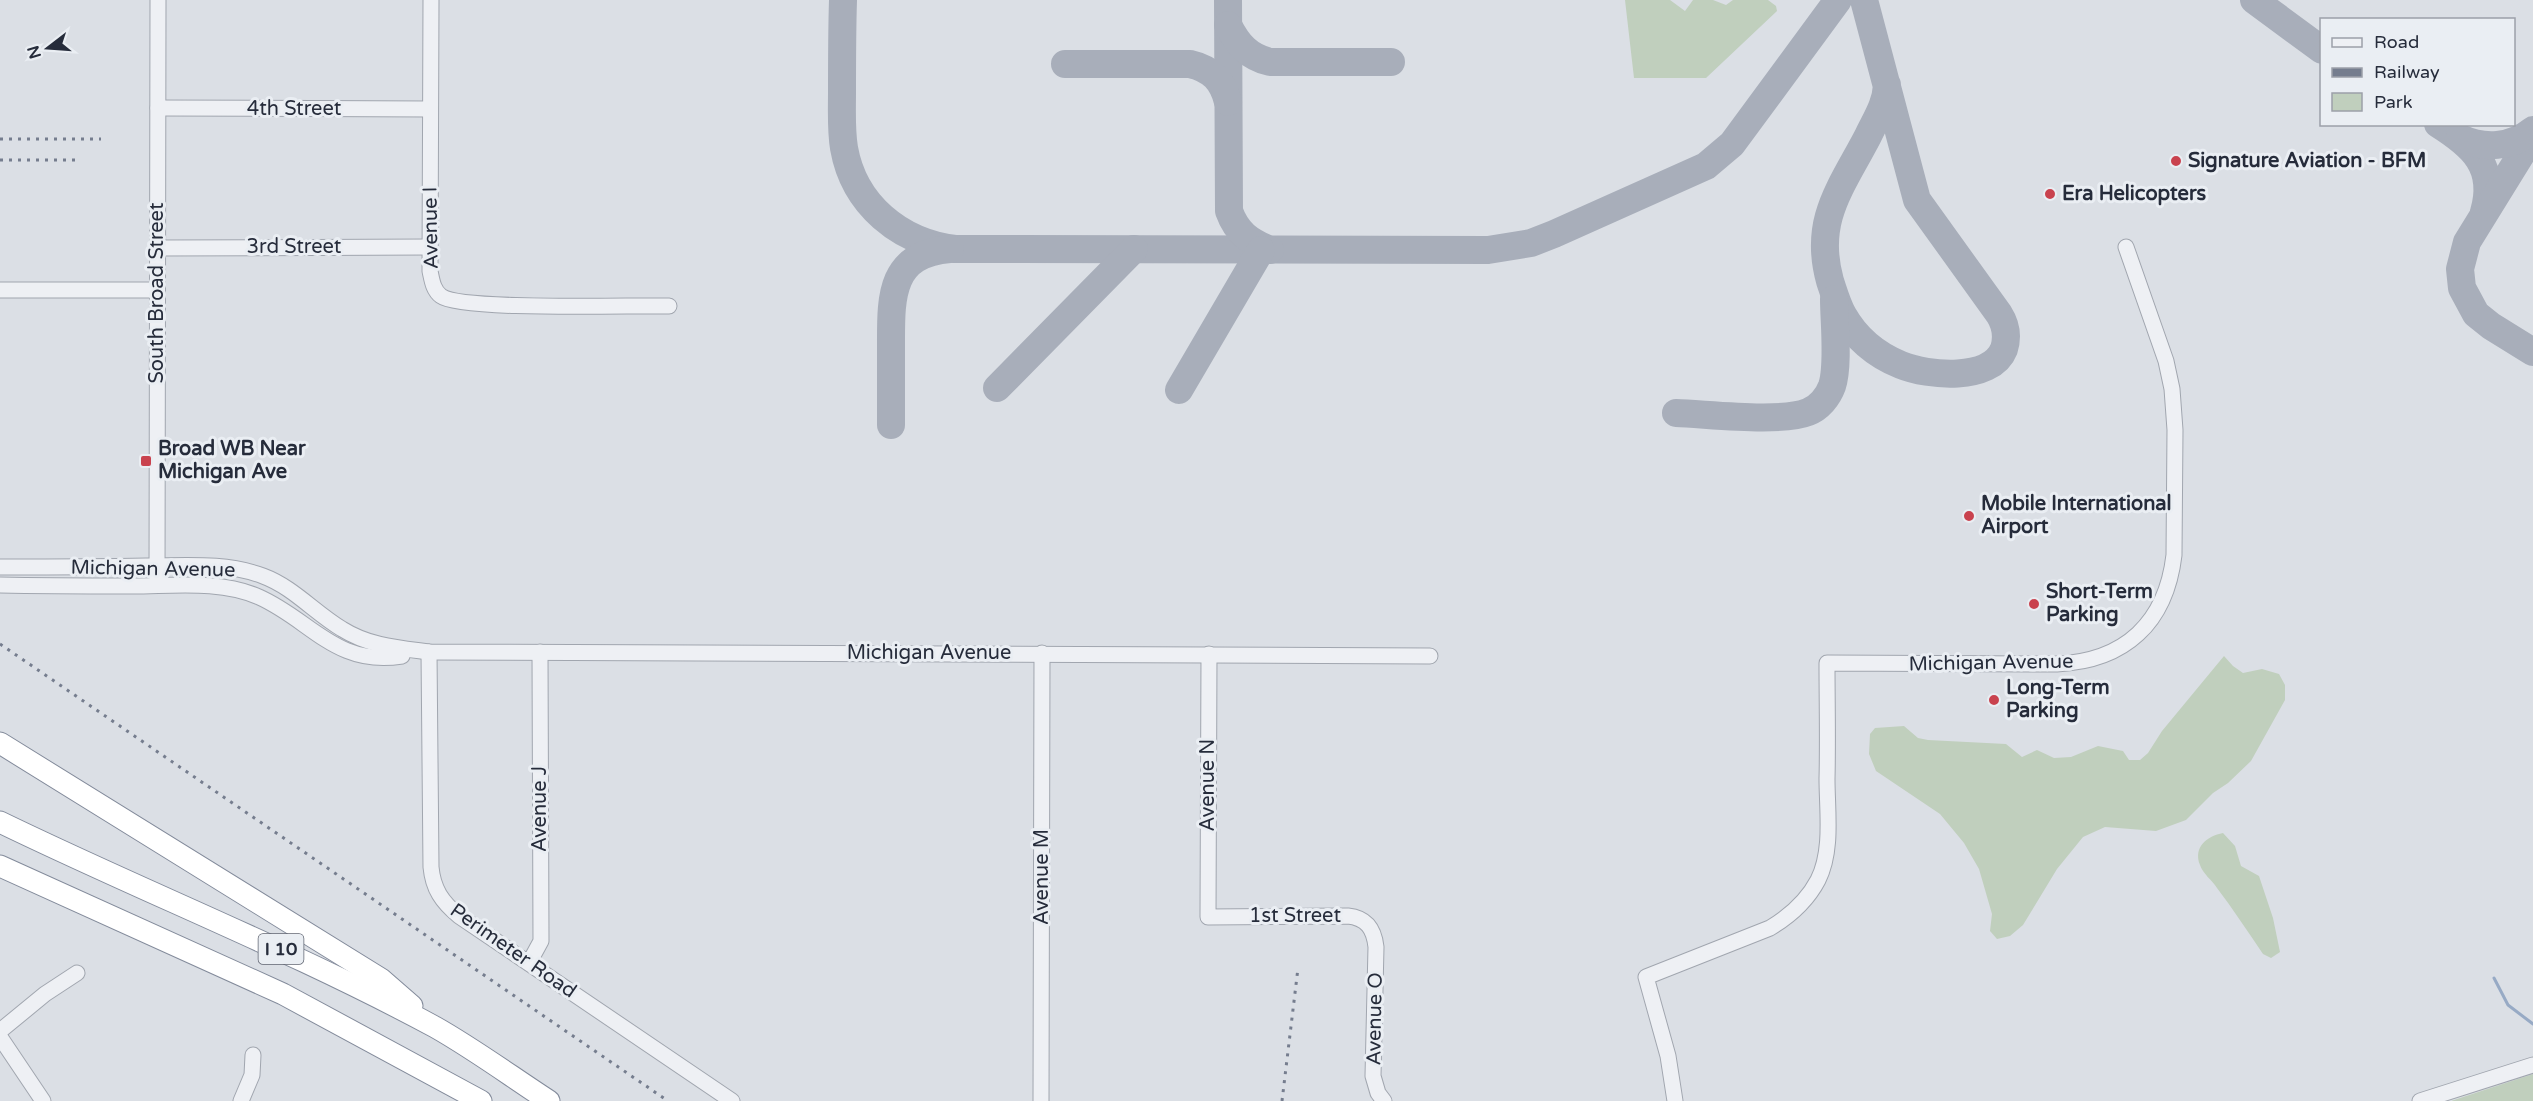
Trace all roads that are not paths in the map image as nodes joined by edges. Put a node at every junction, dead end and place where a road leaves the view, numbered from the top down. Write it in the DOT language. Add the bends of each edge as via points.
graph roads {
  1 [pos="158,0"];
  2 [pos="431,0"];
  3 [pos="158,108"];
  4 [pos="430,109"];
  5 [pos="2126,247"];
  6 [pos="158,248"];
  7 [pos="430,248"];
  8 [pos="0,290"];
  9 [pos="157,290"];
  10 [pos="669,306"];
  11 [pos="156,566"];
  12 [pos="0,567"];
  13 [pos="0,585"];
  14 [pos="157,585"];
  15 [pos="429,652"];
  16 [pos="540,652"];
  17 [pos="1042,653"];
  18 [pos="1209,654"];
  19 [pos="1430,656"];
  20 [pos="0,743"];
  21 [pos="0,822"];
  22 [pos="0,866"];
  23 [pos="1208,917"];
  24 [pos="1374,934"];
  25 [pos="529,963"];
  26 [pos="77,973"];
  27 [pos="437,1028"];
  28 [pos="0,1030"];
  29 [pos="0,1037"];
  30 [pos="253,1055"];
  31 [pos="2533,1065"];
  32 [pos="43,1101"];
  33 [pos="241,1101"];
  34 [pos="480,1101"];
  35 [pos="549,1101"];
  36 [pos="732,1101"];
  37 [pos="1041,1101"];
  38 [pos="1384,1101"];
  39 [pos="1675,1101"];
  40 [pos="2420,1101"];
  1 -- 3 [label="street, South Broad Street"];
  2 -- 4 [label="street, Avenue I"];
  3 -- 4 [label="street, 4th Street"];
  3 -- 6 [label="street, South Broad Street"];
  4 -- 7 [label="street, Avenue I"];
  5 -- 39 [label="street, Michigan Avenue" via="2166,361 2174,406 2174,555 2169,586 2156,613 2118,649 2079,663 1827,663 1828,818 1826,853 1819,878 1799,907 1770,928 1646,977 1668,1056"];
  6 -- 7 [label="street, 3rd Street"];
  6 -- 9 [label="street, South Broad Street"];
  7 -- 10 [label="street, Avenue I" via="432,282 441,296 449,300 481,305"];
  8 -- 9 [label="street"];
  9 -- 11 [label="street, South Broad Street"];
  11 -- 12 [label="street, Michigan Avenue"];
  11 -- 14 [label="street, South Broad Street"];
  11 -- 15 [label="street, Michigan Avenue" via="227,567 265,576 362,639"];
  13 -- 14 [label="street, Michigan Avenue"];
  14 -- 15 [label="street, Michigan Avenue" via="216,587 257,596 277,605 333,645 357,654 397,657"];
  15 -- 16 [label="street, Michigan Avenue"];
  15 -- 25 [label="street, Perimeter Road" via="431,867 435,888 442,901 459,916"];
  16 -- 17 [label="street, Michigan Avenue"];
  16 -- 25 [label="street, Avenue J" via="541,941"];
  17 -- 18 [label="street, Michigan Avenue"];
  17 -- 37 [label="street, Avenue M"];
  18 -- 19 [label="street, Michigan Avenue"];
  18 -- 23 [label="street, Avenue N"];
  20 -- 27 [label="highway" via="381,979"];
  21 -- 27 [label="highway, I 10" via="279,948"];
  22 -- 34 [label="highway, I 10" via="283,994"];
  23 -- 24 [label="street, 1st Street" via="1348,916 1363,920"];
  24 -- 38 [label="street, Avenue O" via="1373,1076"];
  25 -- 36 [label="street, Perimeter Road"];
  26 -- 28 [label="street"];
  27 -- 35 [label="highway, I 10"];
  29 -- 32 [label="street"];
  30 -- 33 [label="street" via="252,1075"];
  31 -- 40 [label="street"];
}
